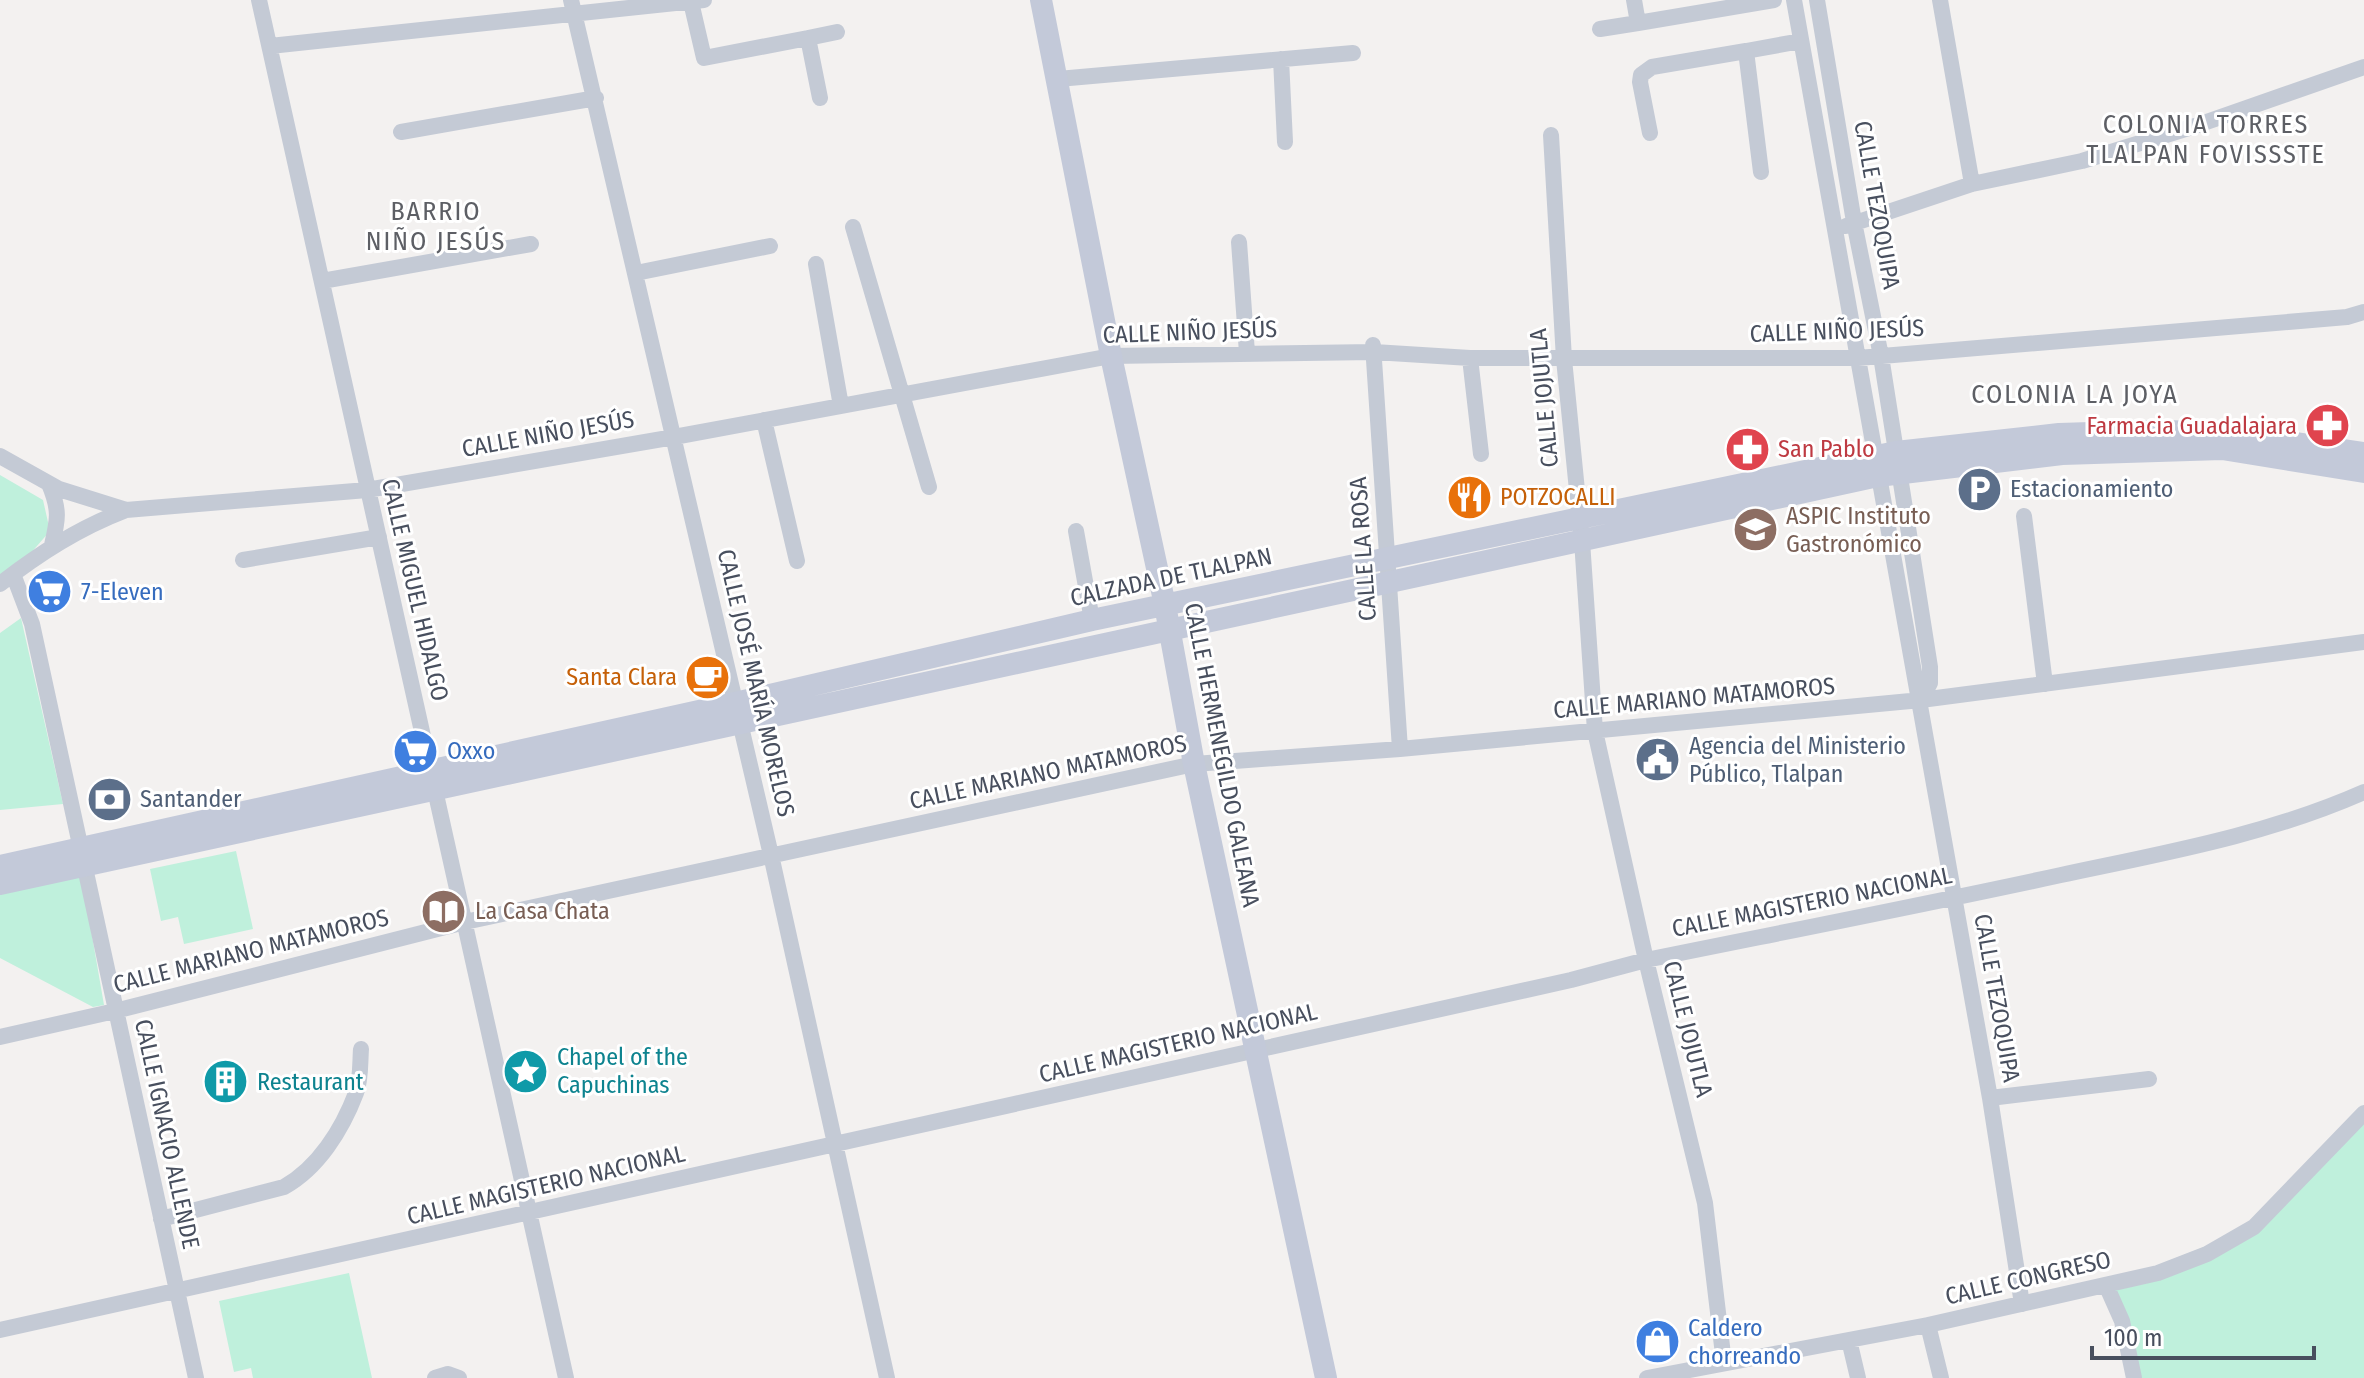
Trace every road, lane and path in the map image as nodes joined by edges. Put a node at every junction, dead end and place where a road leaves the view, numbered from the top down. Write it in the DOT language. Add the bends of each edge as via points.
graph roads {
  1 [pos="259,0"];
  2 [pos="1041,0"];
  3 [pos="1634,0"];
  4 [pos="1774,0"];
  5 [pos="1794,0"];
  6 [pos="1817,0"];
  7 [pos="1940,0"];
  8 [pos="697,1"];
  9 [pos="573,7"];
  10 [pos="1638,23"];
  11 [pos="1600,29"];
  12 [pos="837,32"];
  13 [pos="808,38"];
  14 [pos="1801,41"];
  15 [pos="270,46"];
  16 [pos="1746,51"];
  17 [pos="1353,53"];
  18 [pos="1281,59"];
  19 [pos="2364,67"];
  20 [pos="1058,79"];
  21 [pos="596,98"];
  22 [pos="820,98"];
  23 [pos="401,132"];
  24 [pos="1650,133"];
  25 [pos="1551,135"];
  26 [pos="1285,142"];
  27 [pos="1761,172"];
  28 [pos="1972,184"];
  29 [pos="1854,222"];
  30 [pos="853,227"];
  31 [pos="1835,232"];
  32 [pos="1239,242"];
  33 [pos="531,244"];
  34 [pos="770,246"];
  35 [pos="816,264"];
  36 [pos="636,273"];
  37 [pos="322,281"];
  38 [pos="2364,312"];
  39 [pos="1373,348"];
  40 [pos="1247,353"];
  41 [pos="1111,356"];
  42 [pos="1881,356"];
  43 [pos="1470,358"];
  44 [pos="1858,358"];
  45 [pos="1564,359"];
  46 [pos="903,394"];
  47 [pos="841,406"];
  48 [pos="764,420"];
  49 [pos="674,437"];
  50 [pos="2364,453"];
  51 [pos="1481,454"];
  52 [pos="0,456"];
  53 [pos="1887,464"];
  54 [pos="2364,472"];
  55 [pos="49,484"];
  56 [pos="929,487"];
  57 [pos="367,490"];
  58 [pos="126,510"];
  59 [pos="2024,516"];
  60 [pos="1579,518"];
  61 [pos="1076,531"];
  62 [pos="379,537"];
  63 [pos="1582,541"];
  64 [pos="52,545"];
  65 [pos="1387,559"];
  66 [pos="243,560"];
  67 [pos="797,561"];
  68 [pos="6,579"];
  69 [pos="1389,583"];
  70 [pos="1165,605"];
  71 [pos="1092,620"];
  72 [pos="1170,629"];
  73 [pos="2364,642"];
  74 [pos="2045,684"];
  75 [pos="1921,700"];
  76 [pos="738,713"];
  77 [pos="1595,731"];
  78 [pos="1400,749"];
  79 [pos="1194,764"];
  80 [pos="432,781"];
  81 [pos="2364,792"];
  82 [pos="771,855"];
  83 [pos="84,858"];
  84 [pos="0,866"];
  85 [pos="0,884"];
  86 [pos="1954,898"];
  87 [pos="465,922"];
  88 [pos="1646,960"];
  89 [pos="115,1011"];
  90 [pos="0,1037"];
  91 [pos="361,1049"];
  92 [pos="1258,1049"];
  93 [pos="2149,1079"];
  94 [pos="1990,1098"];
  95 [pos="2364,1113"];
  96 [pos="834,1144"];
  97 [pos="530,1214"];
  98 [pos="161,1219"];
  99 [pos="2106,1285"];
  100 [pos="177,1292"];
  101 [pos="2022,1304"];
  102 [pos="1928,1325"];
  103 [pos="0,1330"];
  104 [pos="1849,1340"];
  105 [pos="1724,1363"];
  106 [pos="1657,1377"];
  107 [pos="196,1378"];
  108 [pos="435,1378"];
  109 [pos="459,1378"];
  110 [pos="566,1378"];
  111 [pos="887,1378"];
  112 [pos="1326,1378"];
  113 [pos="1858,1378"];
  114 [pos="1941,1378"];
  115 [pos="2134,1378"];
  1 -- 15 [label="street, CALLE MIGUEL HIDALGO"];
  2 -- 20 [label="main road, CALLE HERMENEGILDO GALEANA"];
  3 -- 10 [label="street"];
  4 -- 10 [label="street"];
  5 -- 14 [label="street, CALLE TEZOQUIPA"];
  6 -- 29 [label="street, CALLE TEZOQUIPA"];
  7 -- 28 [label="street"];
  8 -- 9 [label="street"];
  8 -- 13 [label="street" via="704,58"];
  9 -- 15 [label="street"];
  9 -- 21 [label="street, CALLE JOSÉ MARÍA MORELOS"];
  10 -- 11 [label="street"];
  12 -- 13 [label="street"];
  13 -- 22 [label="street"];
  14 -- 16 [label="street"];
  14 -- 31 [label="street, CALLE TEZOQUIPA"];
  15 -- 37 [label="street, CALLE MIGUEL HIDALGO"];
  16 -- 24 [label="street" via="1645,71 1640,82"];
  16 -- 27 [label="street"];
  17 -- 18 [label="street"];
  18 -- 20 [label="street"];
  18 -- 26 [label="street"];
  19 -- 28 [label="street" via="2082,161"];
  20 -- 41 [label="main road, CALLE HERMENEGILDO GALEANA"];
  21 -- 23 [label="street"];
  21 -- 36 [label="street, CALLE JOSÉ MARÍA MORELOS"];
  25 -- 45 [label="street, CALLE JOJUTLA"];
  28 -- 29 [label="street"];
  29 -- 31 [label="street"];
  29 -- 42 [label="street, CALLE TEZOQUIPA"];
  30 -- 46 [label="street"];
  31 -- 44 [label="street, CALLE TEZOQUIPA"];
  32 -- 40 [label="street"];
  33 -- 37 [label="street"];
  34 -- 36 [label="street"];
  35 -- 47 [label="street"];
  36 -- 49 [label="street, CALLE JOSÉ MARÍA MORELOS"];
  37 -- 57 [label="street, CALLE MIGUEL HIDALGO"];
  38 -- 42 [label="street, CALLE NIÑO JESÚS"];
  39 -- 40 [label="street, CALLE NIÑO JESÚS"];
  39 -- 43 [label="street, CALLE NIÑO JESÚS"];
  39 -- 65 [label="street, CALLE LA ROSA"];
  40 -- 41 [label="street, CALLE NIÑO JESÚS"];
  41 -- 46 [label="street, CALLE NIÑO JESÚS"];
  41 -- 70 [label="main road, CALLE HERMENEGILDO GALEANA"];
  42 -- 44 [label="street, CALLE NIÑO JESÚS"];
  42 -- 53 [label="street, CALLE TEZOQUIPA"];
  43 -- 45 [label="street, CALLE NIÑO JESÚS"];
  43 -- 51 [label="street"];
  44 -- 45 [label="street, CALLE NIÑO JESÚS"];
  44 -- 53 [label="street, CALLE TEZOQUIPA"];
  45 -- 60 [label="street, CALLE JOJUTLA"];
  46 -- 47 [label="street, CALLE NIÑO JESÚS"];
  46 -- 56 [label="street"];
  47 -- 48 [label="street, CALLE NIÑO JESÚS"];
  48 -- 49 [label="street, CALLE NIÑO JESÚS"];
  48 -- 67 [label="street"];
  49 -- 57 [label="street, CALLE NIÑO JESÚS"];
  49 -- 76 [label="street, CALLE JOSÉ MARÍA MORELOS"];
  50 -- 53 [label="main road, CALZADA DE TLALPAN" via="2221,432 2154,431 2059,434"];
  52 -- 55 [label="street"];
  53 -- 54 [label="main road, CALZADA DE TLALPAN" via="2222,449"];
  53 -- 60 [label="main road, CALZADA DE TLALPAN"];
  53 -- 63 [label="main road, CALZADA DE TLALPAN"];
  53 -- 75 [label="street, CALLE TEZOQUIPA"];
  55 -- 58 [label="street"];
  55 -- 64 [label="street" via="58,516"];
  57 -- 58 [label="street, CALLE NIÑO JESÚS"];
  57 -- 62 [label="street, CALLE MIGUEL HIDALGO"];
  58 -- 64 [label="street, CALLE NIÑO JESÚS"];
  59 -- 74 [label="street"];
  60 -- 63 [label="street, CALLE JOJUTLA"];
  60 -- 65 [label="main road, CALZADA DE TLALPAN"];
  61 -- 71 [label="street"];
  62 -- 66 [label="street"];
  62 -- 80 [label="street, CALLE MIGUEL HIDALGO"];
  63 -- 69 [label="main road, CALZADA DE TLALPAN"];
  63 -- 77 [label="street, CALLE JOJUTLA"];
  64 -- 68 [label="street, CALLE NIÑO JESÚS"];
  65 -- 69 [label="street, CALLE LA ROSA"];
  65 -- 70 [label="main road, CALZADA DE TLALPAN"];
  68 -- 83 [label="street, CALLE IGNACIO ALLENDE" via="32,624"];
  69 -- 72 [label="main road, CALZADA DE TLALPAN"];
  69 -- 78 [label="street, CALLE LA ROSA"];
  70 -- 71 [label="main road, CALZADA DE TLALPAN"];
  70 -- 72 [label="main road, CALLE HERMENEGILDO GALEANA"];
  71 -- 76 [label="main road, CALZADA DE TLALPAN"];
  72 -- 76 [label="main road, CALZADA DE TLALPAN"];
  72 -- 79 [label="main road, CALLE HERMENEGILDO GALEANA"];
  73 -- 74 [label="street, CALLE MARIANO MATAMOROS"];
  74 -- 75 [label="street, CALLE MARIANO MATAMOROS"];
  75 -- 77 [label="street, CALLE MARIANO MATAMOROS"];
  75 -- 86 [label="street, CALLE TEZOQUIPA"];
  76 -- 80 [label="main road, CALZADA DE TLALPAN"];
  76 -- 82 [label="street, CALLE JOSÉ MARÍA MORELOS"];
  77 -- 78 [label="street, CALLE MARIANO MATAMOROS"];
  77 -- 88 [label="street, CALLE JOJUTLA"];
  78 -- 79 [label="street, CALLE MARIANO MATAMOROS"];
  79 -- 82 [label="street, CALLE MARIANO MATAMOROS"];
  79 -- 92 [label="main road, CALLE HERMENEGILDO GALEANA"];
  80 -- 83 [label="main road, CALZADA DE TLALPAN"];
  80 -- 87 [label="street, CALLE MIGUEL HIDALGO"];
  81 -- 86 [label="street, CALLE MAGISTERIO NACIONAL" via="2255,832"];
  82 -- 87 [label="street, CALLE MARIANO MATAMOROS"];
  82 -- 96 [label="street, CALLE JOSÉ MARÍA MORELOS"];
  83 -- 84 [label="main road, CALZADA DE TLALPAN"];
  83 -- 85 [label="main road, CALZADA DE TLALPAN"];
  83 -- 89 [label="street, CALLE IGNACIO ALLENDE"];
  86 -- 88 [label="street, CALLE MAGISTERIO NACIONAL"];
  86 -- 94 [label="street, CALLE TEZOQUIPA"];
  87 -- 89 [label="street, CALLE MARIANO MATAMOROS"];
  87 -- 97 [label="street, CALLE MIGUEL HIDALGO"];
  88 -- 92 [label="street, CALLE MAGISTERIO NACIONAL"];
  88 -- 105 [label="street, CALLE JOJUTLA" via="1705,1203"];
  89 -- 90 [label="street, CALLE MARIANO MATAMOROS"];
  89 -- 98 [label="street, CALLE IGNACIO ALLENDE"];
  91 -- 98 [label="street" via="357,1091 320,1158 299,1178 284,1187"];
  92 -- 96 [label="street, CALLE MAGISTERIO NACIONAL"];
  92 -- 112 [label="main road, CALLE HERMENEGILDO GALEANA"];
  93 -- 94 [label="street"];
  94 -- 101 [label="street, CALLE TEZOQUIPA"];
  95 -- 99 [label="street, CALLE CONGRESO" via="2254,1227 2207,1254"];
  96 -- 97 [label="street, CALLE MAGISTERIO NACIONAL"];
  96 -- 111 [label="street, CALLE JOSÉ MARÍA MORELOS"];
  97 -- 100 [label="street, CALLE MAGISTERIO NACIONAL"];
  97 -- 110 [label="street, CALLE MIGUEL HIDALGO"];
  98 -- 100 [label="street, CALLE IGNACIO ALLENDE"];
  99 -- 101 [label="street, CALLE CONGRESO"];
  99 -- 115 [label="street" via="2122,1321"];
  100 -- 103 [label="street, CALLE MAGISTERIO NACIONAL"];
  100 -- 107 [label="street, CALLE IGNACIO ALLENDE"];
  101 -- 102 [label="street, CALLE CONGRESO"];
  102 -- 104 [label="street, CALLE CONGRESO"];
  102 -- 114 [label="street"];
  104 -- 105 [label="street, CALLE CONGRESO"];
  104 -- 113 [label="street"];
  105 -- 106 [label="street, CALLE CONGRESO"];
  108 -- 109 [label="street"];
}
